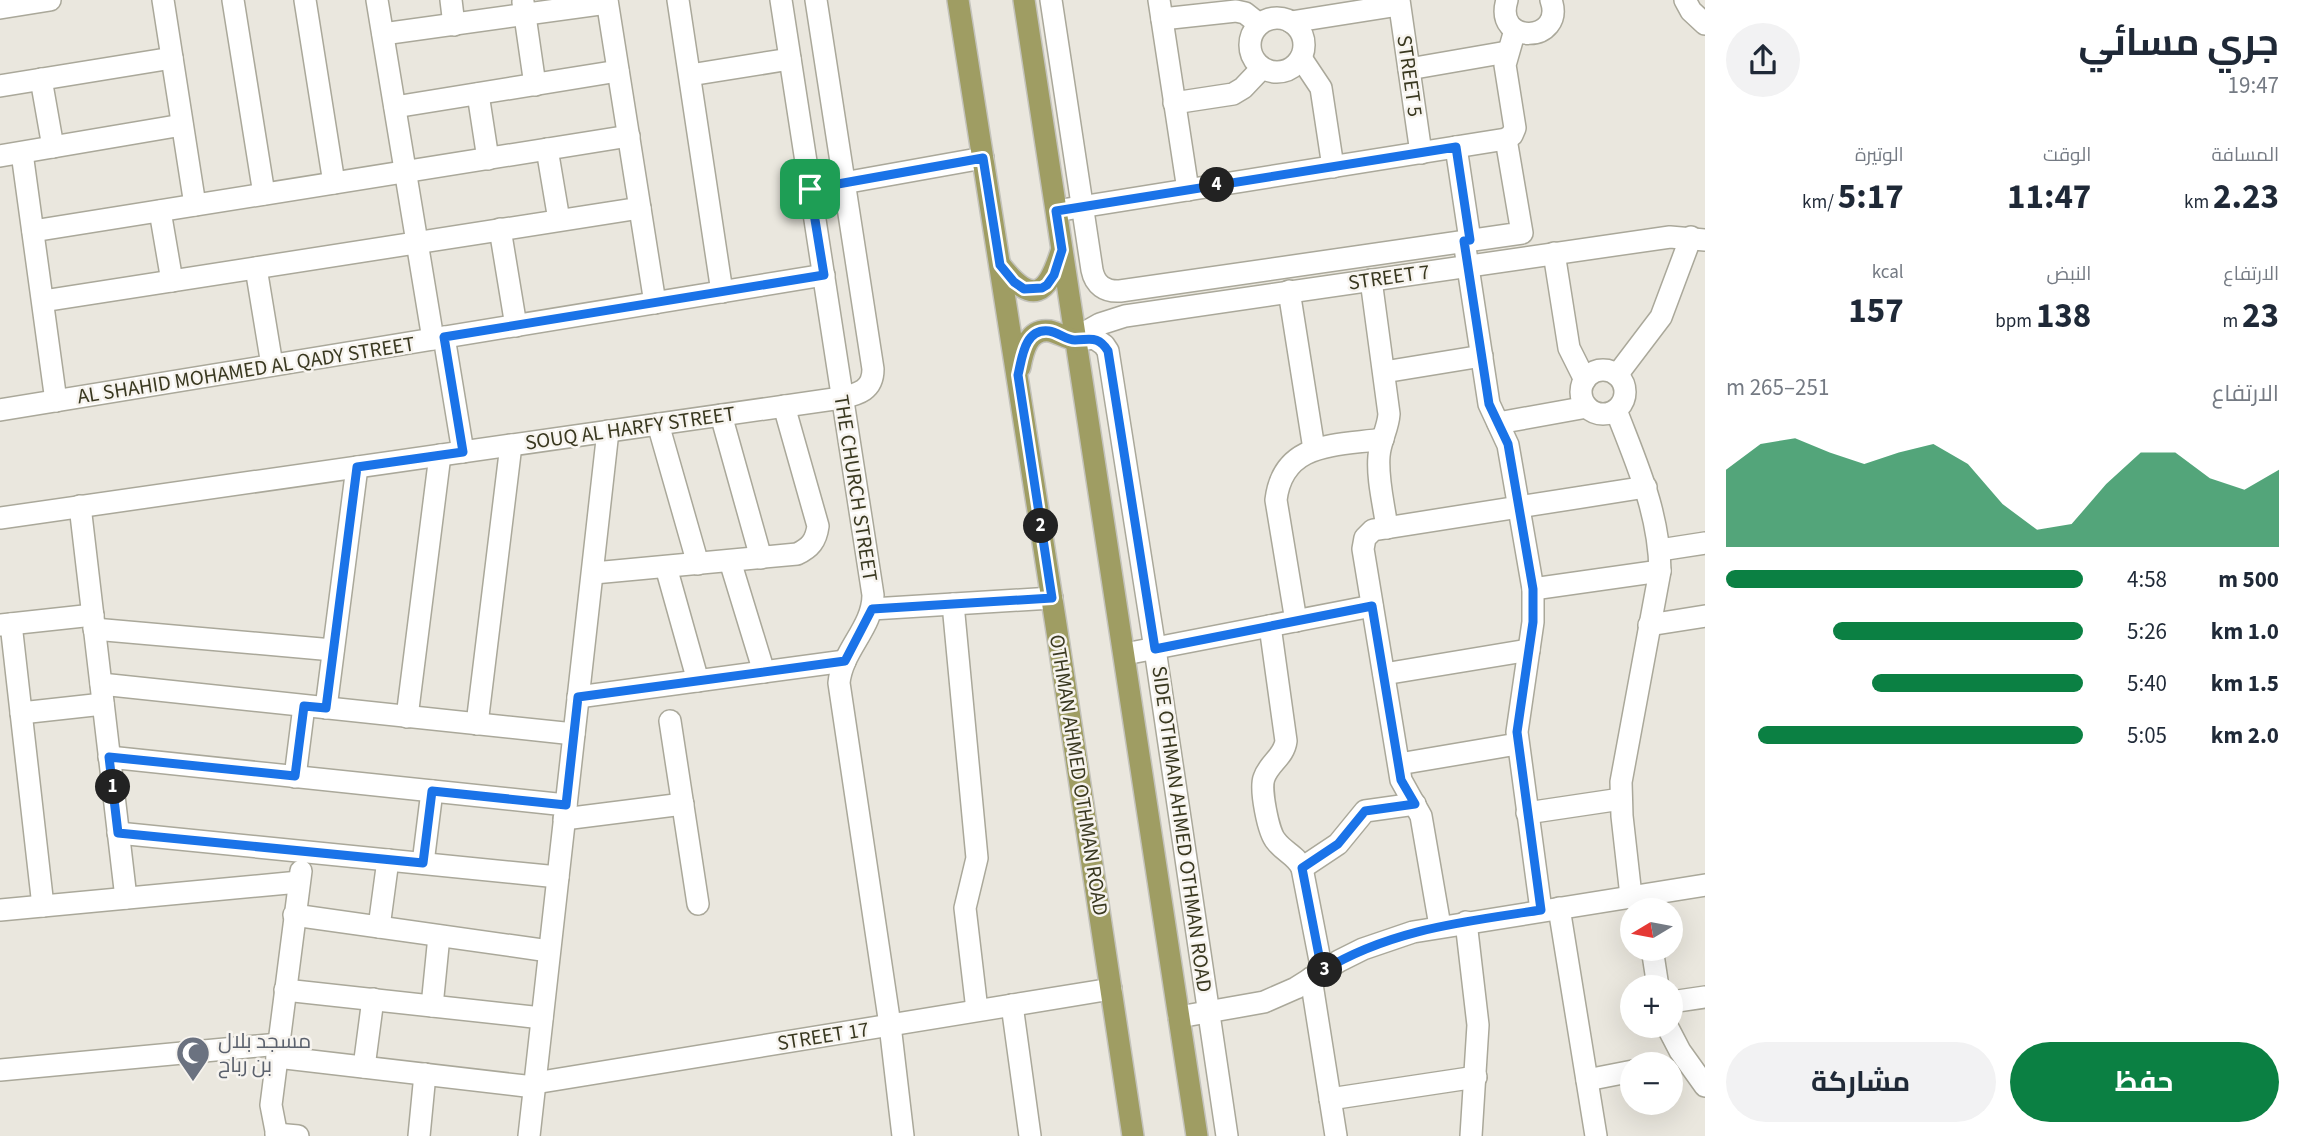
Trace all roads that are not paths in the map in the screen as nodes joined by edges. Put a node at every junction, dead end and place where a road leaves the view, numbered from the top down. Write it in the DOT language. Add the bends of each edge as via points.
graph roads {
  1 [pos="50,0"];
  2 [pos="163,0"];
  3 [pos="233,0"];
  4 [pos="305,0"];
  5 [pos="377,0"];
  6 [pos="451,0"];
  7 [pos="678,0"];
  8 [pos="781,0"];
  9 [pos="816,0"];
  10 [pos="958,0"];
  11 [pos="1024,0"];
  12 [pos="1051,0"];
  13 [pos="1507,0"];
  14 [pos="1551,0"];
  15 [pos="1685,0"];
  16 [pos="607,1"];
  17 [pos="1399,3"];
  18 [pos="524,7"];
  19 [pos="0,8"];
  20 [pos="1160,10"];
  21 [pos="1288,14"];
  22 [pos="1259,24"];
  23 [pos="1705,24"];
  24 [pos="454,25"];
  25 [pos="1515,30"];
  26 [pos="383,34"];
  27 [pos="1507,52"];
  28 [pos="172,58"];
  29 [pos="1301,58"];
  30 [pos="790,59"];
  31 [pos="1262,68"];
  32 [pos="1409,69"];
  33 [pos="618,71"];
  34 [pos="690,75"];
  35 [pos="41,79"];
  36 [pos="535,85"];
  37 [pos="0,86"];
  38 [pos="478,94"];
  39 [pos="1174,103"];
  40 [pos="395,107"];
  41 [pos="182,125"];
  42 [pos="629,136"];
  43 [pos="1506,139"];
  44 [pos="53,147"];
  45 [pos="1456,147"];
  46 [pos="547,149"];
  47 [pos="22,153"];
  48 [pos="1421,153"];
  49 [pos="0,156"];
  50 [pos="983,158"];
  51 [pos="488,159"];
  52 [pos="1333,167"];
  53 [pos="405,172"];
  54 [pos="334,183"];
  55 [pos="844,183"];
  56 [pos="810,189"];
  57 [pos="1188,190"];
  58 [pos="264,194"];
  59 [pos="195,205"];
  60 [pos="1082,207"];
  61 [pos="639,208"];
  62 [pos="160,211"];
  63 [pos="1056,211"];
  64 [pos="559,220"];
  65 [pos="500,229"];
  66 [pos="33,231"];
  67 [pos="1698,238"];
  68 [pos="1467,241"];
  69 [pos="417,243"];
  70 [pos="1413,248"];
  71 [pos="1062,250"];
  72 [pos="1553,253"];
  73 [pos="1000,265"];
  74 [pos="1468,266"];
  75 [pos="256,268"];
  76 [pos="1417,273"];
  77 [pos="824,275"];
  78 [pos="1371,279"];
  79 [pos="172,281"];
  80 [pos="1289,291"];
  81 [pos="723,292"];
  82 [pos="43,301"];
  83 [pos="655,303"];
  84 [pos="516,326"];
  85 [pos="439,338"];
  86 [pos="1077,338"];
  87 [pos="1482,356"];
  88 [pos="272,365"];
  89 [pos="1384,372"];
  90 [pos="1616,374"];
  91 [pos="1018,375"];
  92 [pos="1585,380"];
  93 [pos="841,398"];
  94 [pos="57,401"];
  95 [pos="784,406"];
  96 [pos="1587,407"];
  97 [pos="0,410"];
  98 [pos="1616,410"];
  99 [pos="720,415"];
  100 [pos="659,424"];
  101 [pos="1498,424"];
  102 [pos="608,431"];
  103 [pos="1383,439"];
  104 [pos="511,445"];
  105 [pos="1314,449"];
  106 [pos="463,452"];
  107 [pos="440,455"];
  108 [pos="357,467"];
  109 [pos="1646,487"];
  110 [pos="80,506"];
  111 [pos="1519,507"];
  112 [pos="0,518"];
  113 [pos="1387,527"];
  114 [pos="1705,543"];
  115 [pos="761,558"];
  116 [pos="1660,560"];
  117 [pos="730,561"];
  118 [pos="698,564"];
  119 [pos="666,567"];
  120 [pos="594,573"];
  121 [pos="1533,589"];
  122 [pos="1052,598"];
  123 [pos="953,604"];
  124 [pos="1372,606"];
  125 [pos="872,609"];
  126 [pos="1705,616"];
  127 [pos="1296,621"];
  128 [pos="94,622"];
  129 [pos="6,624"];
  130 [pos="1648,625"];
  131 [pos="1270,626"];
  132 [pos="1155,649"];
  133 [pos="333,650"];
  134 [pos="1529,650"];
  135 [pos="1125,654"];
  136 [pos="845,661"];
  137 [pos="764,672"];
  138 [pos="1384,674"];
  139 [pos="698,681"];
  140 [pos="102,694"];
  141 [pos="578,697"];
  142 [pos="13,701"];
  143 [pos="304,706"];
  144 [pos="326,708"];
  145 [pos="407,717"];
  146 [pos="670,721"];
  147 [pos="477,724"];
  148 [pos="574,734"];
  149 [pos="1517,744"];
  150 [pos="109,757"];
  151 [pos="1399,764"];
  152 [pos="295,776"];
  153 [pos="432,791"];
  154 [pos="1621,799"];
  155 [pos="683,804"];
  156 [pos="1415,804"];
  157 [pos="565,812"];
  158 [pos="1527,813"];
  159 [pos="118,833"];
  160 [pos="304,852"];
  161 [pos="388,860"];
  162 [pos="423,863"];
  163 [pos="1302,868"];
  164 [pos="558,877"];
  165 [pos="299,882"];
  166 [pos="1705,885"];
  167 [pos="126,898"];
  168 [pos="1640,898"];
  169 [pos="1649,898"];
  170 [pos="1620,902"];
  171 [pos="698,904"];
  172 [pos="43,906"];
  173 [pos="1550,909"];
  174 [pos="0,910"];
  175 [pos="294,915"];
  176 [pos="1466,922"];
  177 [pos="1440,926"];
  178 [pos="379,927"];
  179 [pos="439,936"];
  180 [pos="549,951"];
  181 [pos="1316,974"];
  182 [pos="1111,989"];
  183 [pos="285,990"];
  184 [pos="1705,997"];
  185 [pos="373,999"];
  186 [pos="1683,1000"];
  187 [pos="1012,1005"];
  188 [pos="432,1006"];
  189 [pos="977,1010"];
  190 [pos="1209,1012"];
  191 [pos="1179,1017"];
  192 [pos="542,1018"];
  193 [pos="890,1025"];
  194 [pos="278,1050"];
  195 [pos="1683,1066"];
  196 [pos="364,1067"];
  197 [pos="0,1070"];
  198 [pos="425,1074"];
  199 [pos="1620,1074"];
  200 [pos="1476,1077"];
  201 [pos="1587,1080"];
  202 [pos="534,1085"];
  203 [pos="1705,1086"];
  204 [pos="1330,1099"];
  205 [pos="277,1135"];
  206 [pos="298,1136"];
  207 [pos="418,1136"];
  208 [pos="528,1136"];
  209 [pos="903,1136"];
  210 [pos="1030,1136"];
  211 [pos="1133,1136"];
  212 [pos="1197,1136"];
  213 [pos="1227,1136"];
  214 [pos="1336,1136"];
  215 [pos="1471,1136"];
  216 [pos="1596,1136"];
  1 -- 19 [label="street"];
  2 -- 28 [label="street"];
  3 -- 58 [label="street"];
  4 -- 54 [label="street"];
  5 -- 26 [label="street"];
  6 -- 24 [label="street"];
  7 -- 34 [label="street"];
  8 -- 30 [label="street, THE CHURCH STREET"];
  9 -- 55 [label="street, SOUQ AL HARFY STREET"];
  10 -- 50 [label="main road, OTHMAN AHMED OTHMAN ROAD"];
  11 -- 63 [label="main road"];
  12 -- 60 [label="street"];
  13 -- 25 [label="street" via="1506,19"];
  14 -- 25 [label="street" via="1551,19 1542,30 1528,34"];
  15 -- 23 [label="street"];
  16 -- 18 [label="street"];
  16 -- 33 [label="street"];
  17 -- 21 [label="street"];
  17 -- 32 [label="street, STREET 5"];
  18 -- 24 [label="street"];
  18 -- 36 [label="street"];
  20 -- 22 [label="street" via="1237,10"];
  20 -- 39 [label="street"];
  21 -- 22 [label="street"];
  21 -- 29 [label="street" via="1304,42"];
  22 -- 31 [label="street" via="1251,36 1250,51"];
  24 -- 26 [label="street"];
  25 -- 27 [label="street"];
  26 -- 40 [label="street"];
  27 -- 32 [label="street"];
  27 -- 43 [label="street" via="1515,125"];
  28 -- 35 [label="street"];
  28 -- 41 [label="street"];
  29 -- 31 [label="street" via="1284,72"];
  29 -- 52 [label="street" via="1321,88"];
  30 -- 34 [label="street"];
  30 -- 56 [label="street, THE CHURCH STREET"];
  31 -- 39 [label="street" via="1233,94"];
  32 -- 48 [label="street, STREET 5"];
  33 -- 36 [label="street"];
  33 -- 42 [label="street"];
  34 -- 81 [label="street"];
  35 -- 37 [label="street"];
  35 -- 44 [label="street"];
  36 -- 38 [label="street"];
  38 -- 40 [label="street"];
  38 -- 51 [label="street"];
  39 -- 57 [label="street"];
  40 -- 53 [label="street"];
  41 -- 44 [label="street"];
  41 -- 59 [label="street"];
  42 -- 46 [label="street"];
  42 -- 61 [label="street"];
  43 -- 45 [label="street"];
  43 -- 68 [label="street, STREET 7" via="1522,233"];
  44 -- 47 [label="street"];
  45 -- 48 [label="street"];
  45 -- 68 [label="street"];
  46 -- 51 [label="street"];
  46 -- 64 [label="street"];
  47 -- 49 [label="street"];
  47 -- 66 [label="street"];
  48 -- 52 [label="street"];
  50 -- 55 [label="street"];
  50 -- 73 [label="main road, OTHMAN AHMED OTHMAN ROAD"];
  51 -- 53 [label="street"];
  52 -- 57 [label="street"];
  53 -- 54 [label="street"];
  53 -- 69 [label="street"];
  54 -- 58 [label="street"];
  55 -- 56 [label="street"];
  55 -- 93 [label="street, SOUQ AL HARFY STREET" via="873,376 861,393"];
  56 -- 77 [label="street, THE CHURCH STREET"];
  57 -- 60 [label="street"];
  58 -- 59 [label="street"];
  59 -- 62 [label="street"];
  60 -- 63 [label="street"];
  60 -- 70 [label="street, STREET 7" via="1096,283 1113,292"];
  61 -- 64 [label="street"];
  61 -- 83 [label="street"];
  62 -- 66 [label="street"];
  62 -- 79 [label="street"];
  63 -- 71 [label="main road"];
  64 -- 65 [label="street"];
  65 -- 69 [label="street"];
  65 -- 84 [label="street"];
  66 -- 82 [label="street"];
  67 -- 72 [label="street, STREET 7" via="1670,237"];
  67 -- 90 [label="street" via="1661,317"];
  68 -- 70 [label="street, STREET 7"];
  68 -- 74 [label="street"];
  69 -- 75 [label="street"];
  69 -- 85 [label="street"];
  70 -- 76 [label="street"];
  71 -- 73 [label="main road" via="1051,280 1036,290 1018,287"];
  71 -- 86 [label="main road"];
  72 -- 74 [label="street, STREET 7"];
  72 -- 92 [label="street" via="1569,348"];
  73 -- 91 [label="main road, OTHMAN AHMED OTHMAN ROAD"];
  74 -- 76 [label="street, STREET 7"];
  74 -- 87 [label="street"];
  75 -- 79 [label="street"];
  75 -- 88 [label="street"];
  76 -- 78 [label="street, STREET 7"];
  77 -- 81 [label="street, AL SHAHID MOHAMED AL QADY STREET"];
  77 -- 93 [label="street, THE CHURCH STREET"];
  78 -- 80 [label="street, STREET 7"];
  78 -- 89 [label="street"];
  79 -- 82 [label="street"];
  80 -- 86 [label="street, STREET 7" via="1125,316"];
  80 -- 105 [label="street"];
  81 -- 83 [label="street, AL SHAHID MOHAMED AL QADY STREET"];
  82 -- 94 [label="street"];
  83 -- 84 [label="street, AL SHAHID MOHAMED AL QADY STREET"];
  84 -- 85 [label="street, AL SHAHID MOHAMED AL QADY STREET"];
  85 -- 88 [label="street, AL SHAHID MOHAMED AL QADY STREET"];
  85 -- 106 [label="street"];
  86 -- 91 [label="main road" via="1037,333 1024,347"];
  86 -- 132 [label="street, SIDE OTHMAN AHMED OTHMAN ROAD" via="1094,338 1108,351"];
  86 -- 135 [label="main road"];
  87 -- 89 [label="street"];
  87 -- 101 [label="street" via="1489,404"];
  88 -- 94 [label="street, AL SHAHID MOHAMED AL QADY STREET"];
  89 -- 103 [label="street" via="1389,414"];
  90 -- 92 [label="street" via="1596,371"];
  90 -- 98 [label="street" via="1625,393"];
  91 -- 122 [label="main road, OTHMAN AHMED OTHMAN ROAD"];
  92 -- 96 [label="street" via="1581,394"];
  93 -- 95 [label="street, SOUQ AL HARFY STREET"];
  93 -- 125 [label="street, THE CHURCH STREET"];
  94 -- 97 [label="street, AL SHAHID MOHAMED AL QADY STREET"];
  95 -- 99 [label="street, SOUQ AL HARFY STREET"];
  95 -- 115 [label="street" via="817,536 797,554"];
  96 -- 98 [label="street" via="1598,414"];
  96 -- 101 [label="street"];
  98 -- 109 [label="street"];
  99 -- 100 [label="street, SOUQ AL HARFY STREET"];
  99 -- 115 [label="street"];
  100 -- 102 [label="street, SOUQ AL HARFY STREET"];
  100 -- 118 [label="street"];
  101 -- 111 [label="street" via="1508,444"];
  102 -- 104 [label="street, SOUQ AL HARFY STREET"];
  102 -- 120 [label="street"];
  103 -- 105 [label="street"];
  103 -- 113 [label="street" via="1378,465"];
  104 -- 106 [label="street, SOUQ AL HARFY STREET"];
  104 -- 147 [label="street"];
  105 -- 127 [label="street" via="1291,462 1276,500"];
  106 -- 107 [label="street, SOUQ AL HARFY STREET"];
  107 -- 108 [label="street, SOUQ AL HARFY STREET"];
  107 -- 145 [label="street"];
  108 -- 110 [label="street, SOUQ AL HARFY STREET"];
  108 -- 133 [label="street"];
  109 -- 111 [label="street"];
  109 -- 116 [label="street"];
  110 -- 112 [label="street, SOUQ AL HARFY STREET"];
  110 -- 128 [label="street"];
  111 -- 113 [label="street"];
  111 -- 121 [label="street"];
  113 -- 124 [label="street" via="1368,533 1363,543"];
  114 -- 116 [label="street"];
  115 -- 117 [label="street"];
  116 -- 121 [label="street"];
  116 -- 130 [label="street"];
  117 -- 118 [label="street"];
  117 -- 137 [label="street"];
  118 -- 119 [label="street"];
  119 -- 120 [label="street"];
  119 -- 139 [label="street"];
  120 -- 141 [label="street"];
  121 -- 134 [label="street"];
  122 -- 123 [label="street"];
  122 -- 182 [label="main road, OTHMAN AHMED OTHMAN ROAD"];
  123 -- 125 [label="street"];
  123 -- 189 [label="street" via="977,858 965,908"];
  124 -- 127 [label="street"];
  124 -- 138 [label="street"];
  125 -- 136 [label="street, THE CHURCH STREET"];
  126 -- 130 [label="street"];
  127 -- 131 [label="street"];
  128 -- 129 [label="street"];
  128 -- 133 [label="street"];
  128 -- 140 [label="street"];
  129 -- 142 [label="street"];
  130 -- 154 [label="street" via="1622,766"];
  131 -- 132 [label="street"];
  131 -- 163 [label="street" via="1286,741 1282,754 1265,774 1263,789 1272,836"];
  132 -- 135 [label="street"];
  132 -- 190 [label="street, SIDE OTHMAN AHMED OTHMAN ROAD"];
  133 -- 144 [label="street"];
  134 -- 138 [label="street"];
  134 -- 149 [label="street"];
  135 -- 191 [label="main road"];
  136 -- 137 [label="street"];
  136 -- 193 [label="street, THE CHURCH STREET" via="840,691"];
  137 -- 139 [label="street"];
  138 -- 151 [label="street"];
  139 -- 141 [label="street"];
  140 -- 142 [label="street"];
  140 -- 143 [label="street"];
  140 -- 150 [label="street"];
  141 -- 148 [label="street"];
  142 -- 172 [label="street"];
  143 -- 144 [label="street"];
  143 -- 152 [label="street"];
  144 -- 145 [label="street"];
  145 -- 147 [label="street"];
  146 -- 155 [label="street"];
  147 -- 148 [label="street"];
  148 -- 157 [label="street"];
  149 -- 151 [label="street"];
  149 -- 158 [label="street"];
  150 -- 152 [label="street"];
  150 -- 159 [label="street"];
  151 -- 156 [label="street" via="1403,786"];
  152 -- 153 [label="street"];
  153 -- 157 [label="street"];
  153 -- 162 [label="street"];
  154 -- 158 [label="street"];
  154 -- 168 [label="street"];
  155 -- 157 [label="street"];
  155 -- 171 [label="street"];
  156 -- 163 [label="street" via="1365,811 1338,844"];
  156 -- 177 [label="street"];
  157 -- 164 [label="street"];
  158 -- 173 [label="street"];
  159 -- 160 [label="street"];
  159 -- 167 [label="street"];
  160 -- 161 [label="street"];
  160 -- 165 [label="street"];
  161 -- 162 [label="street"];
  161 -- 178 [label="street"];
  162 -- 164 [label="street"];
  163 -- 181 [label="street"];
  164 -- 180 [label="street"];
  165 -- 167 [label="street"];
  165 -- 175 [label="street"];
  166 -- 169 [label="street"];
  167 -- 172 [label="street"];
  170 -- 173 [label="street"];
  172 -- 174 [label="street"];
  173 -- 176 [label="street"];
  173 -- 201 [label="street"];
  175 -- 178 [label="street"];
  175 -- 183 [label="street"];
  176 -- 177 [label="street"];
  176 -- 200 [label="street" via="1478,1007"];
  177 -- 181 [label="street" via="1387,939"];
  178 -- 179 [label="street"];
  179 -- 180 [label="street"];
  179 -- 188 [label="street"];
  180 -- 192 [label="street"];
  181 -- 190 [label="street" via="1264,1002"];
  181 -- 204 [label="street"];
  182 -- 187 [label="street, STREET 17"];
  182 -- 211 [label="main road, OTHMAN AHMED OTHMAN ROAD"];
  183 -- 185 [label="street"];
  183 -- 194 [label="street"];
  184 -- 186 [label="street"];
  185 -- 188 [label="street"];
  185 -- 196 [label="street"];
  187 -- 189 [label="street, STREET 17"];
  187 -- 210 [label="street"];
  188 -- 192 [label="street"];
  189 -- 193 [label="street, STREET 17"];
  190 -- 191 [label="street"];
  190 -- 213 [label="street, SIDE OTHMAN AHMED OTHMAN ROAD"];
  191 -- 212 [label="main road"];
  192 -- 202 [label="street"];
  193 -- 202 [label="street, STREET 17"];
  193 -- 209 [label="street, THE CHURCH STREET"];
  194 -- 196 [label="street, STREET 17"];
  194 -- 197 [label="street, STREET 17"];
  194 -- 205 [label="street" via="271,1105"];
  195 -- 203 [label="street"];
  196 -- 198 [label="street, STREET 17"];
  198 -- 202 [label="street, STREET 17"];
  198 -- 207 [label="street"];
  199 -- 201 [label="street"];
  200 -- 204 [label="street"];
  200 -- 215 [label="street"];
  201 -- 216 [label="street"];
  202 -- 208 [label="street"];
  204 -- 214 [label="street"];
  205 -- 206 [label="street"];
}
